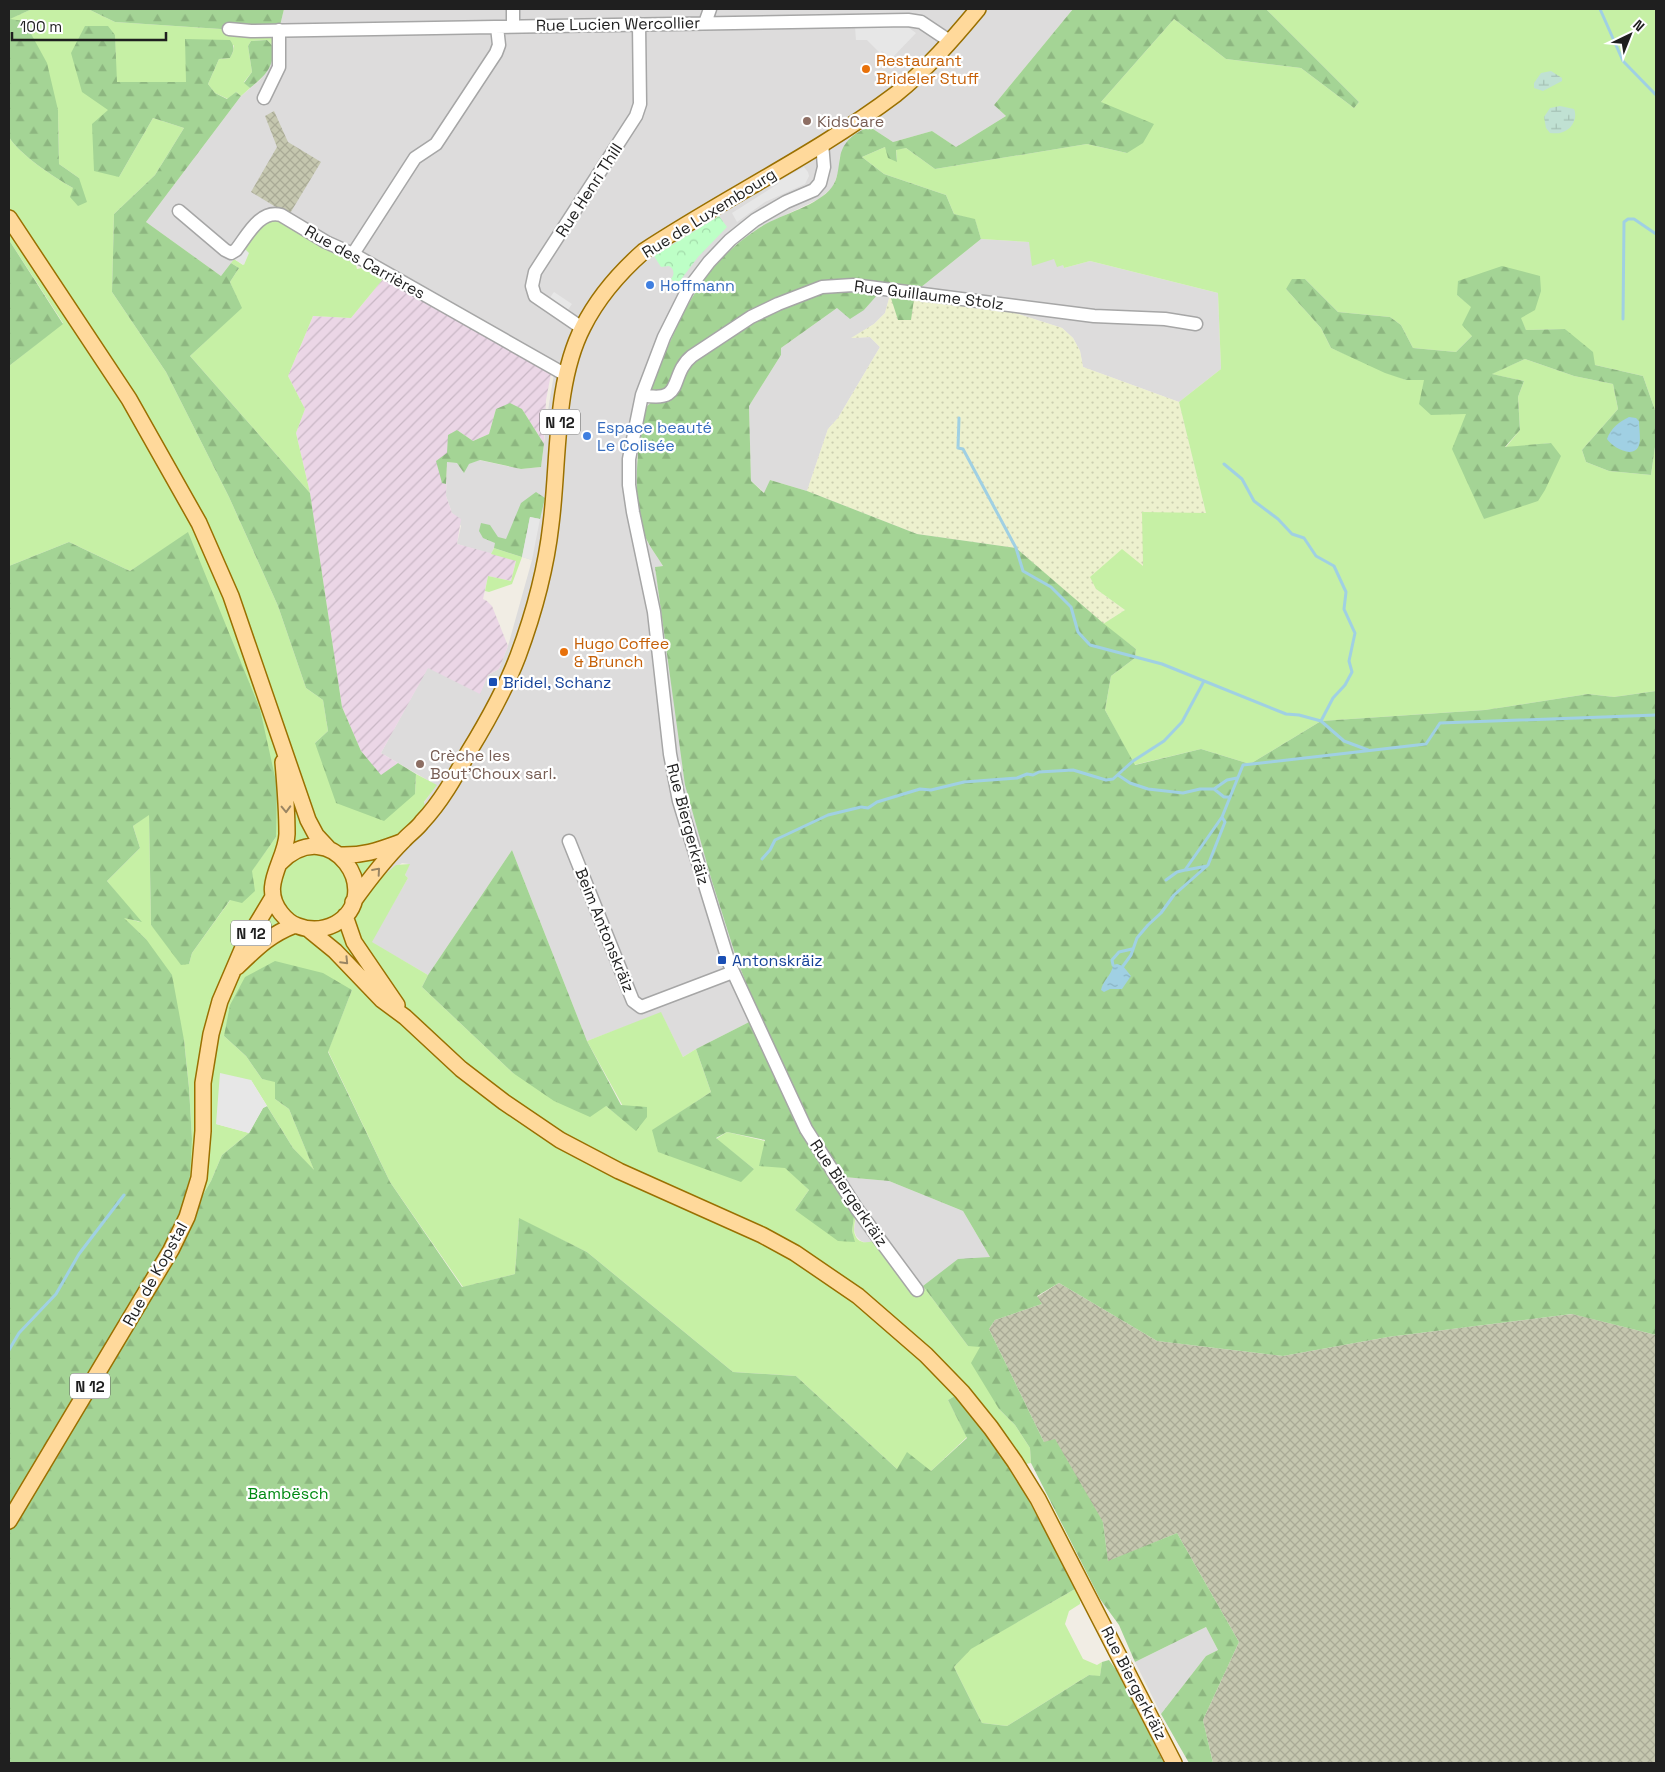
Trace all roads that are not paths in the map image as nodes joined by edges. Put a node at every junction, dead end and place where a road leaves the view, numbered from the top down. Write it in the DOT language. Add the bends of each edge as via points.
graph roads {
  1 [pos="514,9"];
  2 [pos="710,9"];
  3 [pos="978,9"];
  4 [pos="706,23"];
  5 [pos="639,24"];
  6 [pos="514,26"];
  7 [pos="498,27"];
  8 [pos="230,30"];
  9 [pos="280,30"];
  10 [pos="951,42"];
  11 [pos="264,98"];
  12 [pos="822,143"];
  13 [pos="179,211"];
  14 [pos="9,218"];
  15 [pos="353,254"];
  16 [pos="1196,324"];
  17 [pos="582,328"];
  18 [pos="566,375"];
  19 [pos="642,394"];
  20 [pos="281,743"];
  21 [pos="402,841"];
  22 [pos="569,841"];
  23 [pos="334,852"];
  24 [pos="280,863"];
  25 [pos="273,897"];
  26 [pos="353,902"];
  27 [pos="345,916"];
  28 [pos="302,927"];
  29 [pos="232,971"];
  30 [pos="733,972"];
  31 [pos="405,1017"];
  32 [pos="917,1290"];
  33 [pos="9,1521"];
  34 [pos="1174,1763"];
  1 -- 6 [label="street"];
  2 -- 4 [label="street"];
  3 -- 10 [label="main road, Rue de Luxembourg / N 12"];
  4 -- 5 [label="street, Rue Lucien Wercollier"];
  4 -- 10 [label="street, Rue Lucien Wercollier" via="908,20 921,22"];
  5 -- 6 [label="street, Rue Lucien Wercollier"];
  5 -- 17 [label="street, Rue Henri Thill" via="640,104 636,116 535,272 532,286 535,296"];
  6 -- 7 [label="street, Rue Lucien Wercollier"];
  7 -- 9 [label="street, Rue Lucien Wercollier"];
  7 -- 15 [label="street" via="496,53 436,144 415,158"];
  8 -- 9 [label="street, Rue Lucien Wercollier"];
  9 -- 11 [label="street" via="279,67"];
  10 -- 12 [label="main road, Rue de Luxembourg / N 12" via="897,93"];
  12 -- 17 [label="main road, Rue de Luxembourg / N 12" via="644,251 620,273"];
  12 -- 19 [label="street, Rue Biergerkräiz" via="824,167 820,183 814,190 755,220 725,246 686,292 664,336"];
  13 -- 15 [label="street, Rue des Carrières" via="231,253 258,222 274,213"];
  14 -- 20 [label="main road" via="129,398 199,523 231,596"];
  15 -- 18 [label="street, Rue des Carrières"];
  16 -- 19 [label="street, Rue Guillaume Stolz" via="1165,318 1094,316 853,285 822,287 751,317 692,356 681,368 672,392 666,396 657,398"];
  17 -- 18 [label="main road, Rue de Luxembourg / N 12"];
  18 -- 21 [label="main road, Rue de Luxembourg / N 12" via="551,526 534,610 524,640 506,685 450,785 423,822"];
  19 -- 30 [label="street, Rue Biergerkräiz" via="630,459 629,485 654,612 670,754 679,801"];
  20 -- 23 [label="main road" via="308,820 316,835"];
  20 -- 24 [label="main road, one-way" via="287,836"];
  21 -- 23 [label="main road, Rue de Luxembourg / N 12" via="371,853"];
  26 -- 21 [label="main road, Rue de Luxembourg / N 12, one-way"];
  22 -- 30 [label="street, Beim Antonskräiz" via="633,1001 641,1007"];
  23 -- 24 [label="main road" via="308,846 293,852"];
  23 -- 26 [label="main road" via="348,864 354,876"];
  24 -- 25 [label="main road" via="274,873"];
  25 -- 28 [label="main road" via="281,914"];
  25 -- 29 [label="main road, Rue de Kopstal / N 12" via="244,944"];
  26 -- 27 [label="main road"];
  27 -- 28 [label="main road" via="318,930"];
  27 -- 31 [label="main road" via="354,942"];
  28 -- 29 [label="main road, Rue de Kopstal / N 12" via="278,932 268,938"];
  28 -- 31 [label="main road, one-way" via="335,951 382,1000"];
  29 -- 33 [label="main road, Rue de Kopstal / N 12" via="211,1034 203,1083 199,1178 187,1217 171,1250"];
  30 -- 32 [label="street, Rue Biergerkräiz" via="806,1129 857,1209"];
  31 -- 34 [label="main road, Rue Biergerkräiz" via="461,1069 560,1140 619,1171 762,1235 858,1296 926,1355 996,1434 1038,1499"];
}
